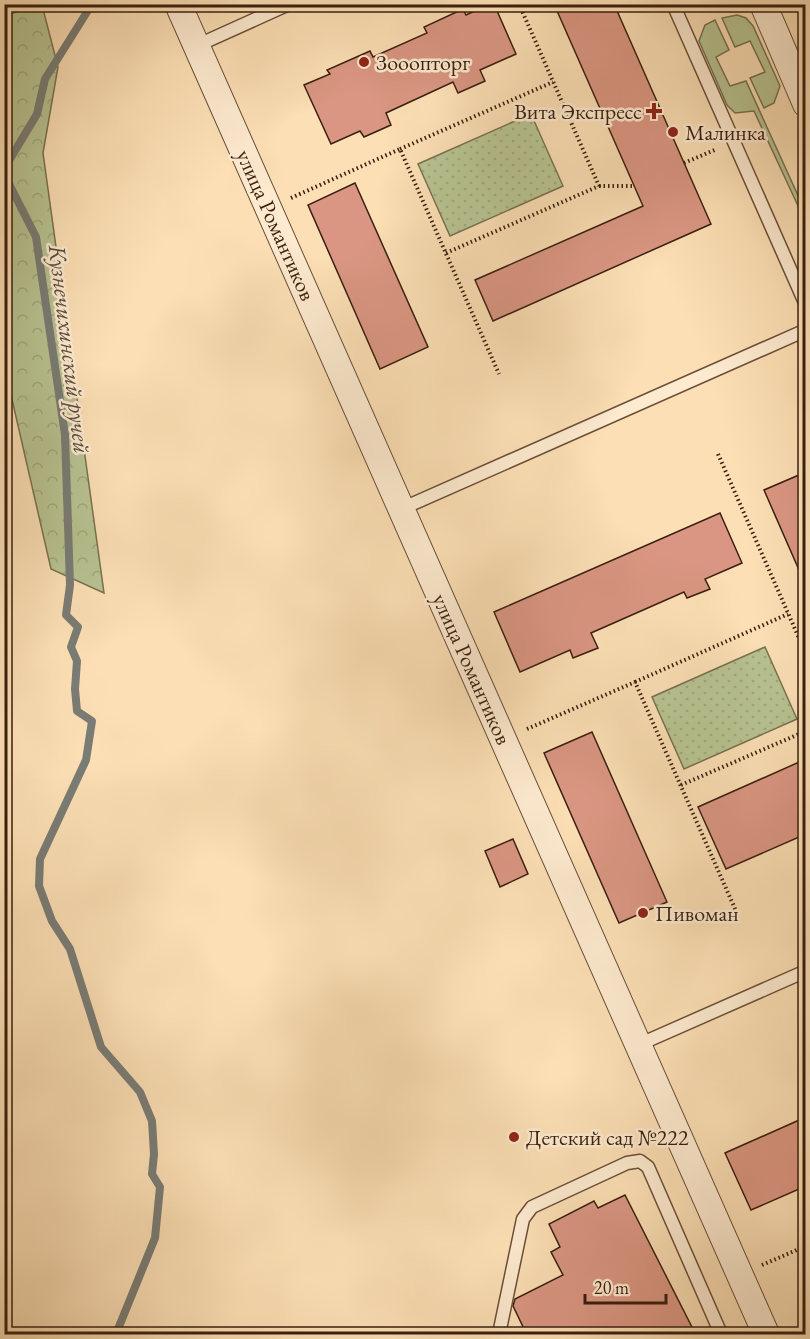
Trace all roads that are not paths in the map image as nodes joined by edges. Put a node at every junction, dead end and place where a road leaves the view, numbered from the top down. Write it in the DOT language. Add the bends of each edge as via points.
graph roads {
  1 [pos="178,4"];
  2 [pos="290,4"];
  3 [pos="673,4"];
  4 [pos="763,4"];
  5 [pos="196,46"];
  6 [pos="806,104"];
  7 [pos="806,305"];
  8 [pos="806,330"];
  9 [pos="401,509"];
  10 [pos="806,971"];
  11 [pos="638,1045"];
  12 [pos="499,1335"];
  13 [pos="721,1335"];
  14 [pos="766,1335"];
  1 -- 5 [label="street, улица Романтиков"];
  2 -- 5 [label="lane"];
  3 -- 7 [label="lane"];
  4 -- 6 [label="street"];
  5 -- 9 [label="street, улица Романтиков"];
  8 -- 9 [label="lane"];
  9 -- 11 [label="street, улица Романтиков"];
  10 -- 11 [label="lane"];
  11 -- 14 [label="street, улица Романтиков"];
  12 -- 13 [label="lane" via="523,1220 532,1207 627,1163 640,1161 648,1167"];
}
